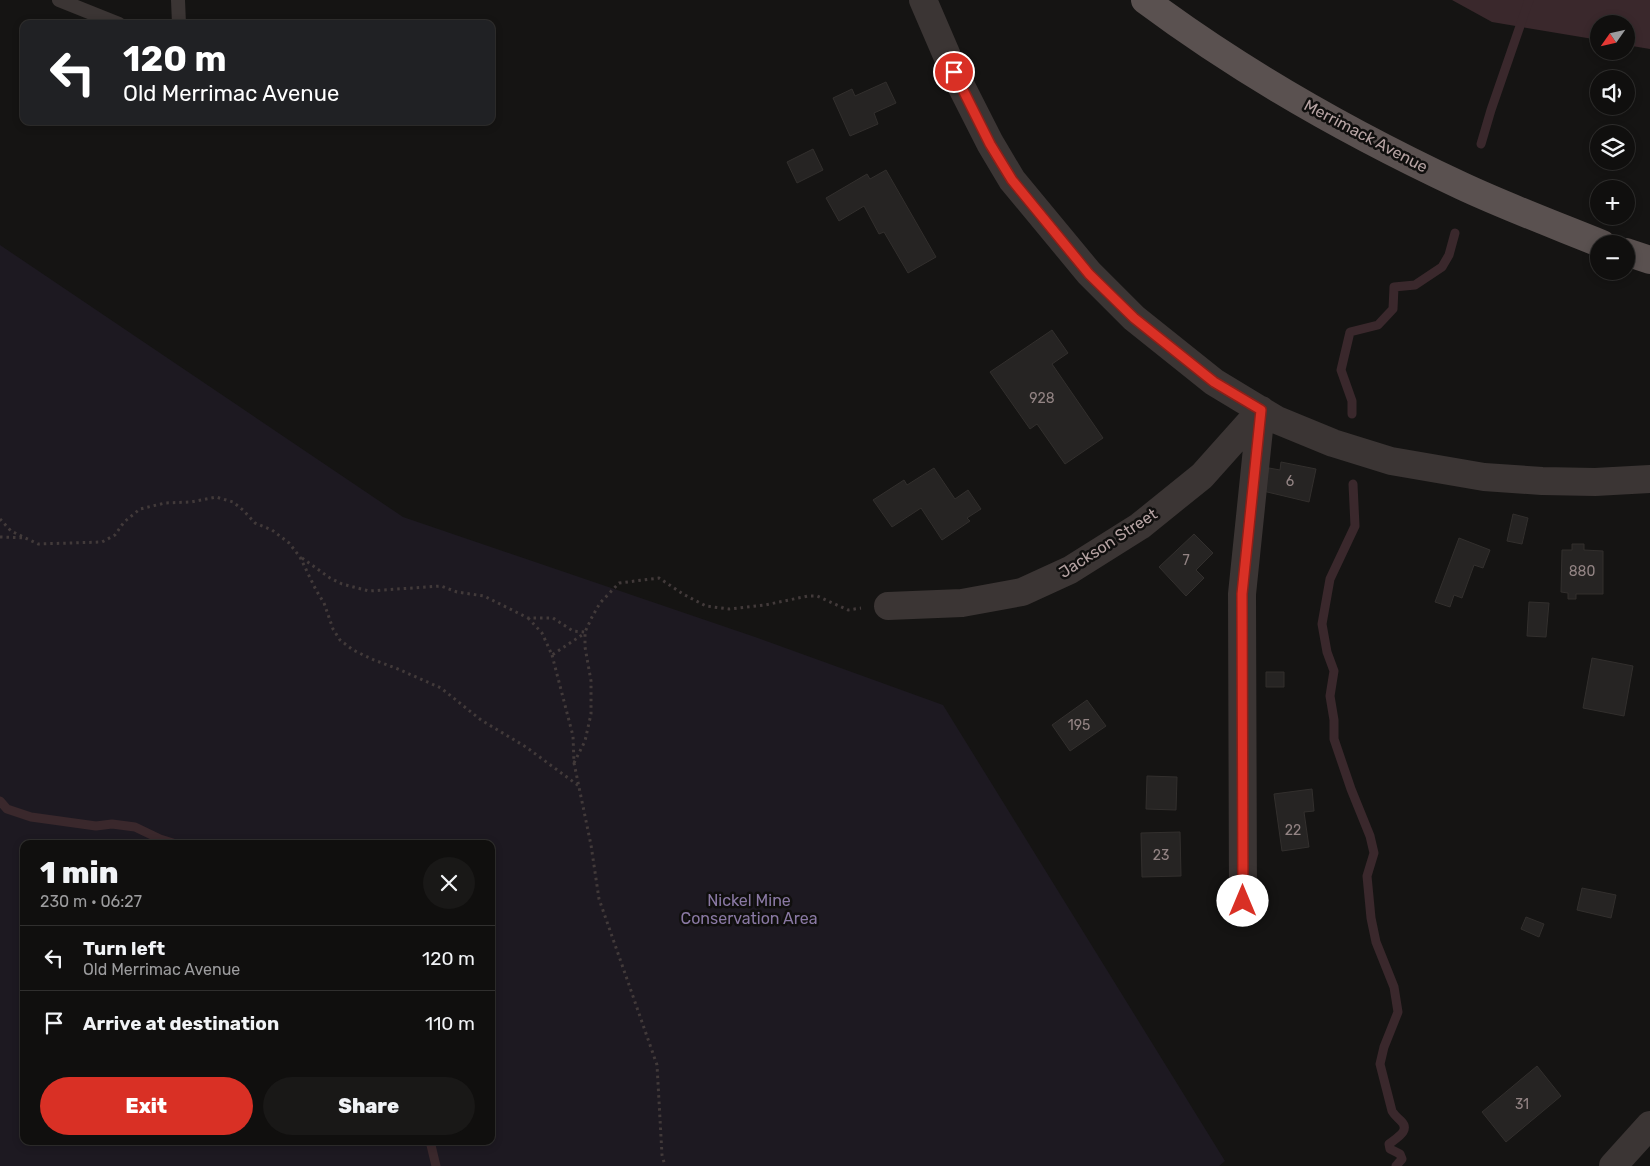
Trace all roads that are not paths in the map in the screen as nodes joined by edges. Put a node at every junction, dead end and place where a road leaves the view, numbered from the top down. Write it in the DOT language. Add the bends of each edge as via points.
graph roads {
  1 [pos="59,0"];
  2 [pos="178,0"];
  3 [pos="923,0"];
  4 [pos="1145,0"];
  5 [pos="109,20"];
  6 [pos="178,20"];
  7 [pos="1590,239"];
  8 [pos="1635,255"];
  9 [pos="1650,260"];
  10 [pos="1261,410"];
  11 [pos="1650,479"];
  12 [pos="888,606"];
  13 [pos="1243,901"];
  14 [pos="1650,1125"];
  15 [pos="1613,1166"];
  1 -- 5 [label="lane"];
  2 -- 6 [label="lane"];
  3 -- 10 [label="street" via="990,144 1012,180 1045,221 1089,274 1134,318 1214,382"];
  4 -- 7 [label="main road, Merrimack Avenue" via="1245,68 1366,139 1464,187"];
  8 -- 9 [label="main road"];
  10 -- 11 [label="street" via="1333,443 1391,461 1446,471 1542,481"];
  10 -- 12 [label="street, Jackson Street" via="1202,476 1140,526 1070,570 1022,592 962,603"];
  10 -- 13 [label="street" via="1242,594"];
  14 -- 15 [label="street"];
}
